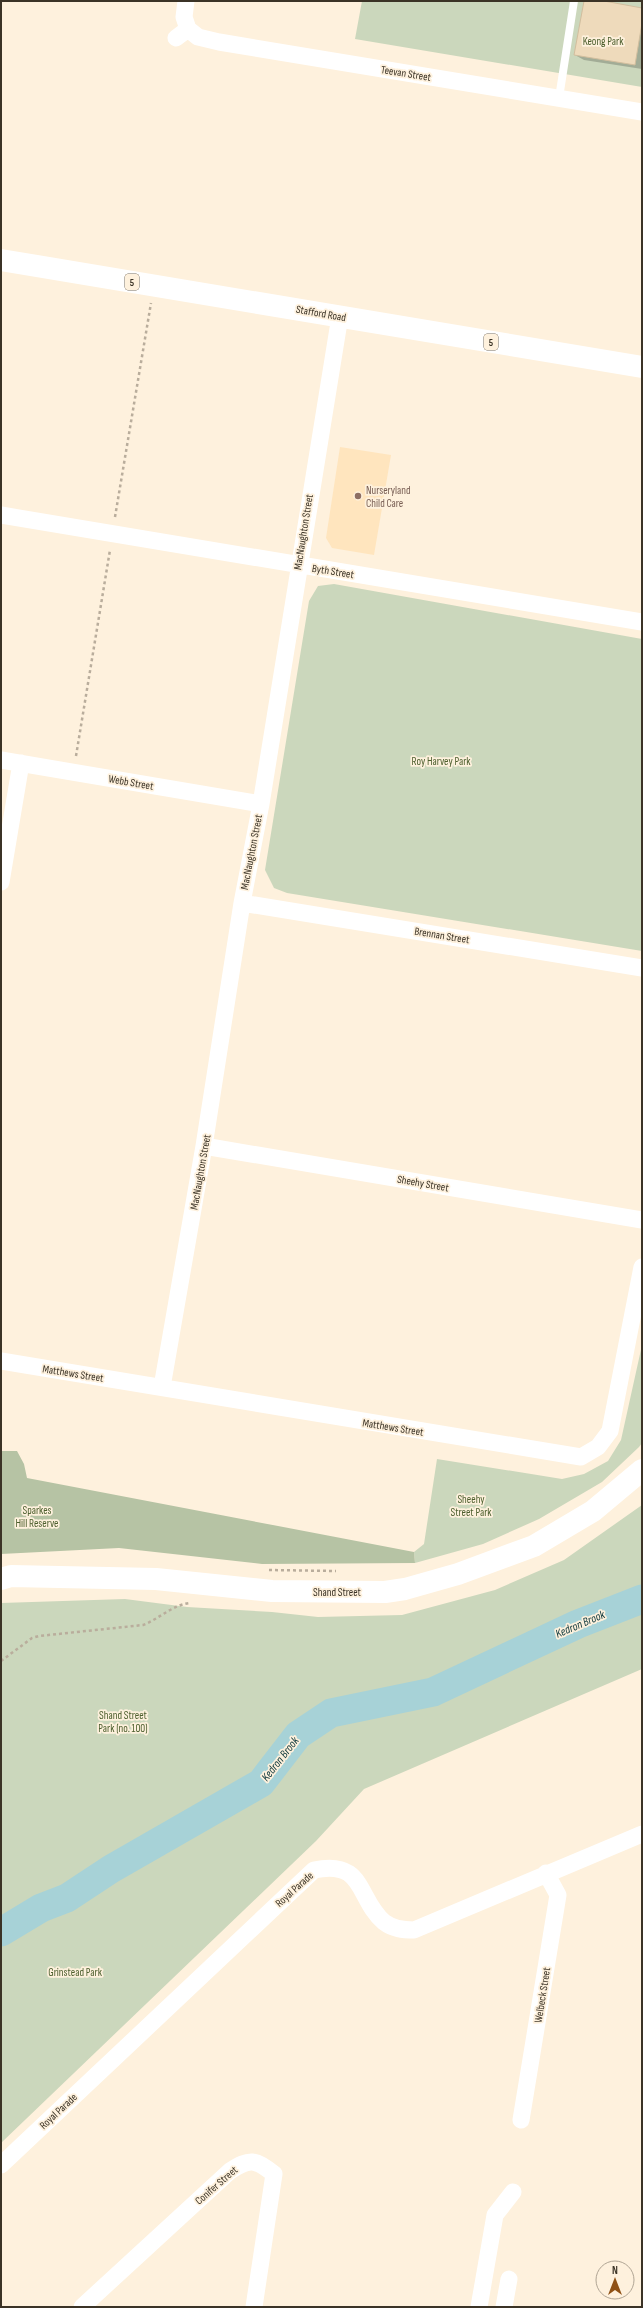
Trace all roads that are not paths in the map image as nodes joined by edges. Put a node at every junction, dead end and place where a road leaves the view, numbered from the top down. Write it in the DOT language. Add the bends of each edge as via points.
graph roads {
  1 [pos="186,1"];
  2 [pos="574,1"];
  3 [pos="559,98"];
  4 [pos="642,112"];
  5 [pos="1,260"];
  6 [pos="340,316"];
  7 [pos="642,367"];
  8 [pos="1,515"];
  9 [pos="298,565"];
  10 [pos="642,622"];
  11 [pos="1,760"];
  12 [pos="21,763"];
  13 [pos="260,804"];
  14 [pos="1,882"];
  15 [pos="242,903"];
  16 [pos="642,968"];
  17 [pos="204,1146"];
  18 [pos="642,1220"];
  19 [pos="642,1267"];
  20 [pos="1,1361"];
  21 [pos="162,1387"];
  22 [pos="642,1470"];
  23 [pos="1,1579"];
  24 [pos="642,1834"];
  25 [pos="546,1873"];
  26 [pos="521,2120"];
  27 [pos="1,2165"];
  28 [pos="513,2192"];
  29 [pos="509,2279"];
  30 [pos="82,2307"];
  31 [pos="254,2307"];
  32 [pos="479,2307"];
  33 [pos="504,2307"];
  1 -- 3 [label="street, Teevan Street" via="182,34"];
  2 -- 3 [label="lane"];
  3 -- 4 [label="street, Teevan Street"];
  5 -- 6 [label="main road, Stafford Road / 5"];
  6 -- 7 [label="main road, Stafford Road / 5"];
  6 -- 9 [label="street, MacNaughton Street"];
  8 -- 9 [label="street, Byth Street"];
  9 -- 10 [label="street, Byth Street"];
  9 -- 13 [label="street, MacNaughton Street"];
  11 -- 12 [label="street, Webb Street"];
  12 -- 13 [label="street, Webb Street"];
  12 -- 14 [label="street"];
  13 -- 15 [label="street, MacNaughton Street"];
  15 -- 16 [label="street, Brennan Street"];
  15 -- 17 [label="street, MacNaughton Street"];
  17 -- 18 [label="street, Sheehy Street"];
  17 -- 21 [label="street, MacNaughton Street"];
  19 -- 21 [label="street, Matthews Street" via="610,1431 598,1447 581,1457"];
  20 -- 21 [label="street, Matthews Street"];
  22 -- 23 [label="main road, Shand Street" via="594,1511 534,1546 458,1574 405,1589 385,1592 272,1591 118,1577 11,1576"];
  24 -- 25 [label="street, Royal Parade"];
  25 -- 26 [label="street, Welbeck Street" via="558,1895"];
  25 -- 27 [label="street, Royal Parade" via="430,1925 414,1930 399,1930 384,1922 361,1887 349,1874 339,1868 314,1870"];
  28 -- 32 [label="street" via="495,2215"];
  29 -- 33 [label="street"];
  30 -- 31 [label="street, Conifer Street" via="230,2171 244,2162 259,2162 274,2174"];
}
